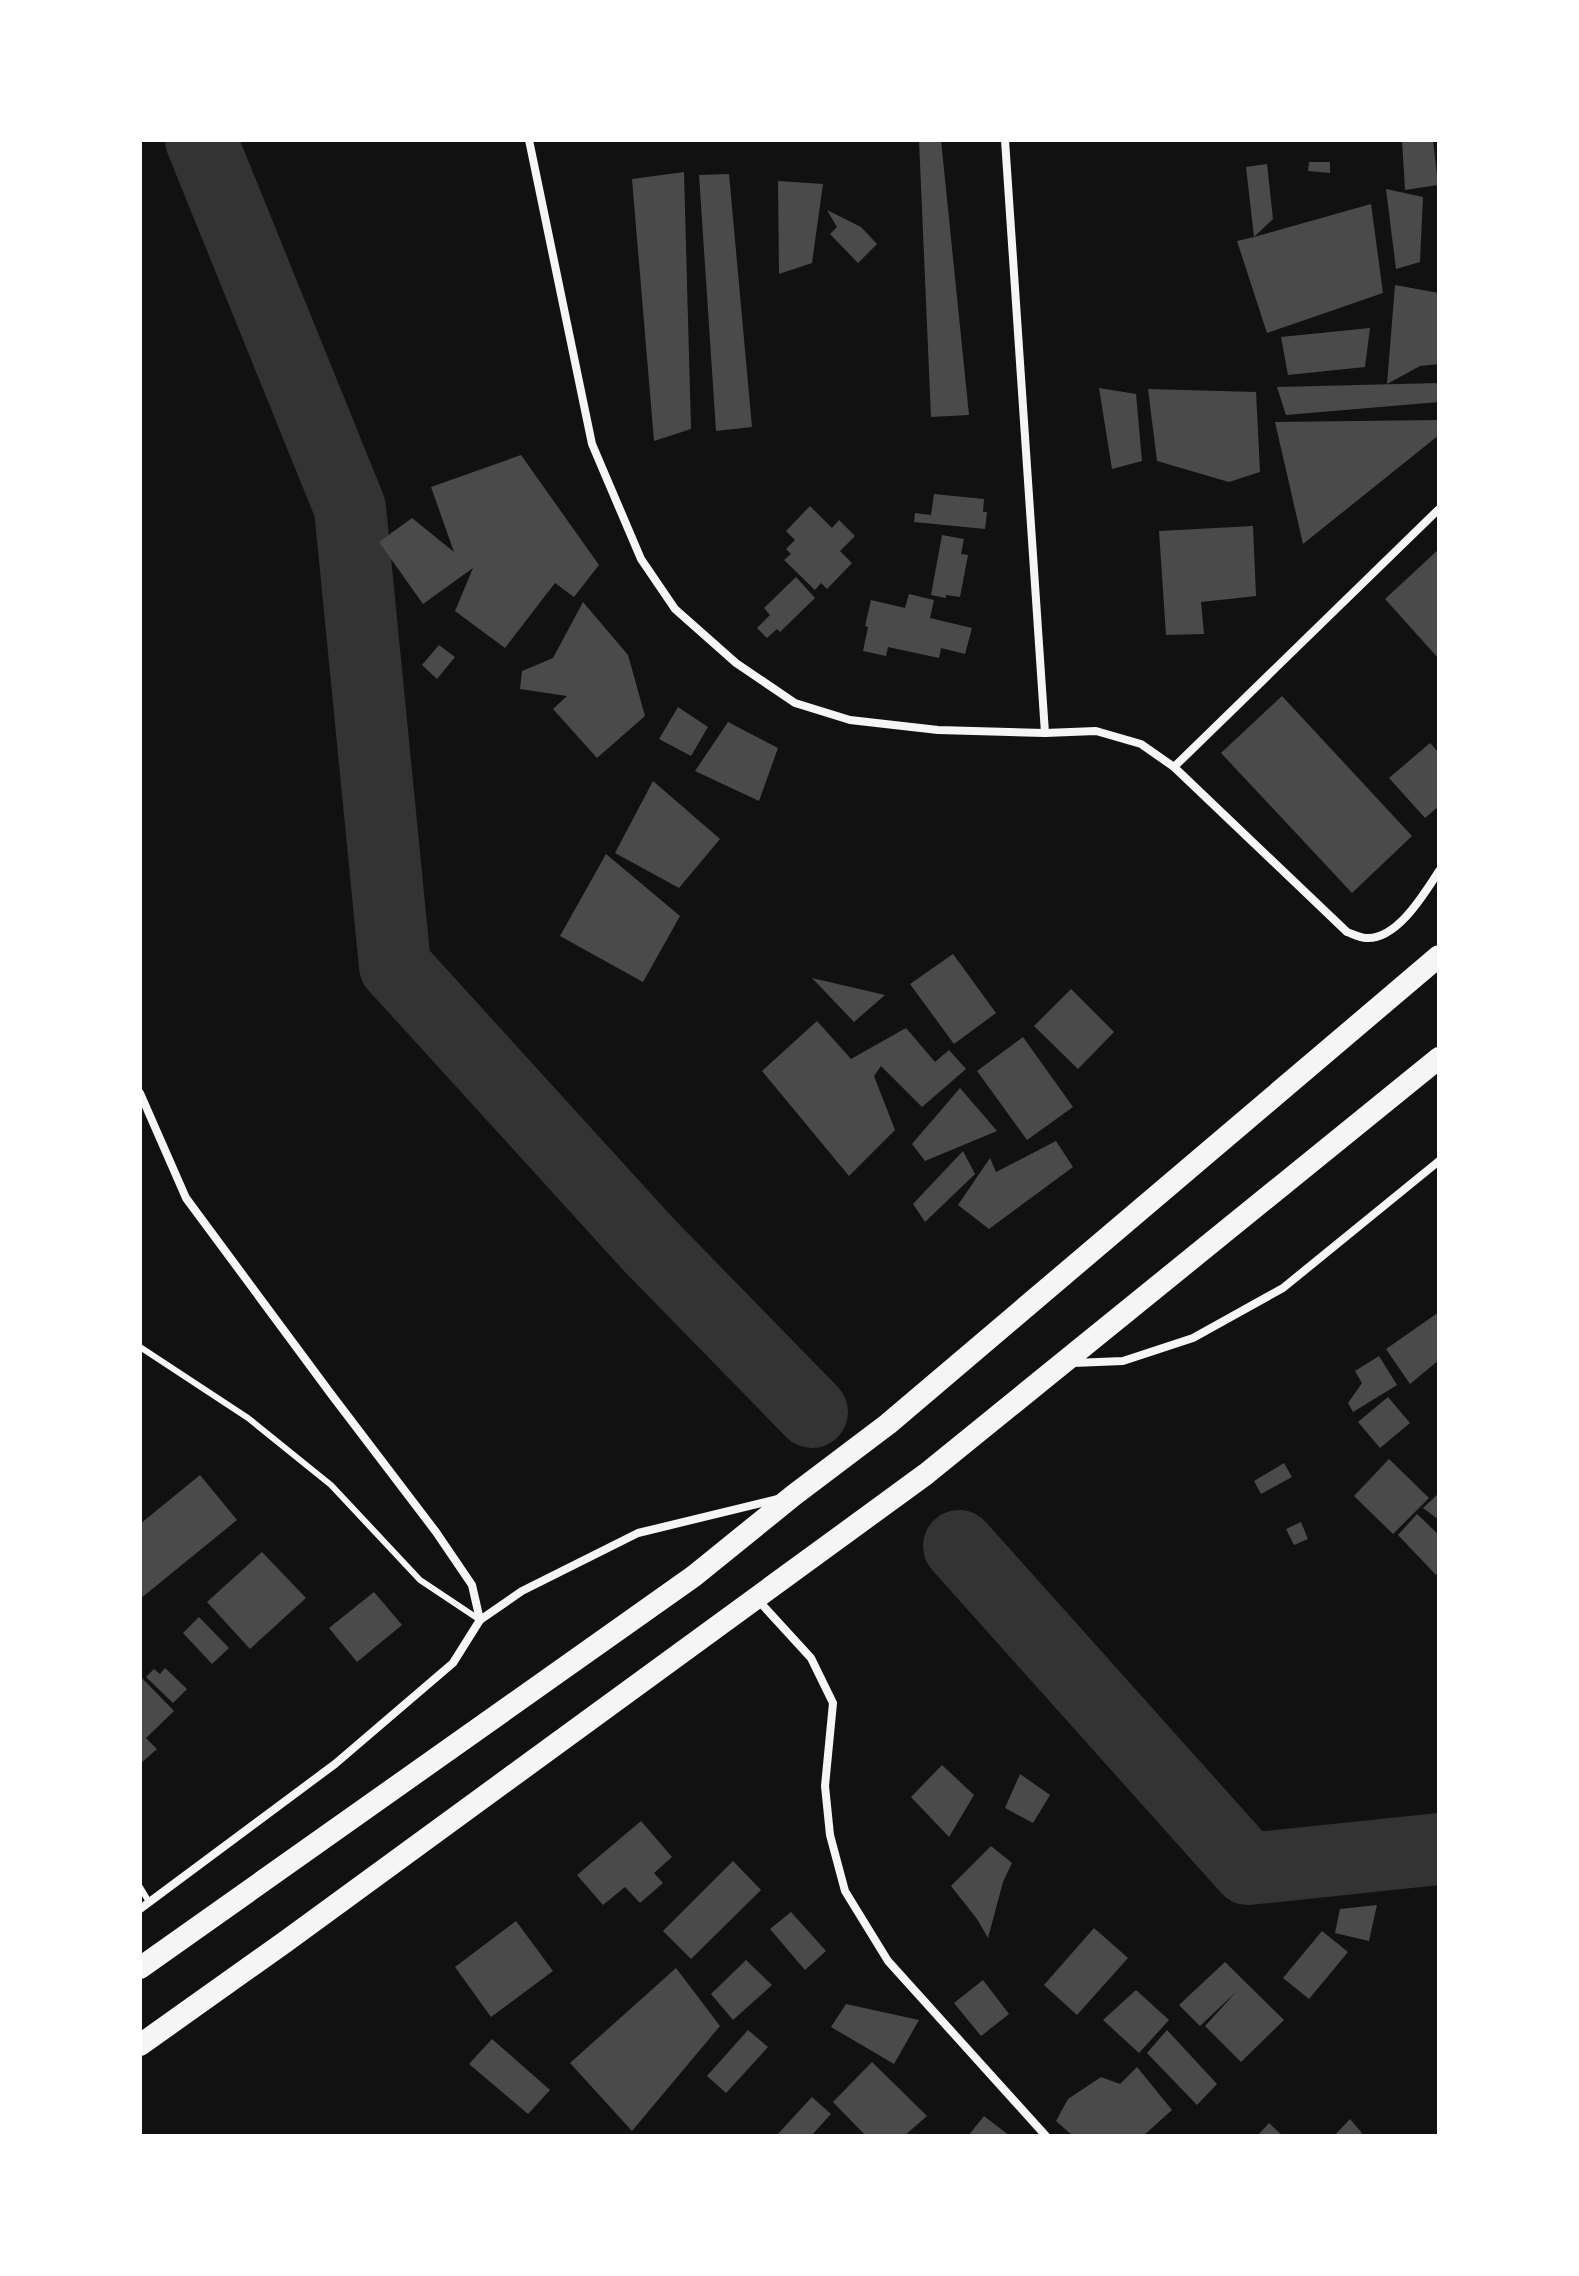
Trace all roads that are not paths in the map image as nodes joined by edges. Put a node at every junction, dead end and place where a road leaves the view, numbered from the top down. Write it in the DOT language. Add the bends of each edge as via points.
graph roads {
  1 [pos="529,140"];
  2 [pos="1005,140"];
  3 [pos="1439,509"];
  4 [pos="1045,733"];
  5 [pos="1174,767"];
  6 [pos="1439,871"];
  7 [pos="1439,956"];
  8 [pos="1439,1058"];
  9 [pos="140,1093"];
  10 [pos="1439,1161"];
  11 [pos="140,1347"];
  12 [pos="1062,1363"];
  13 [pos="794,1495"];
  14 [pos="756,1598"];
  15 [pos="480,1620"];
  16 [pos="140,1887"];
  17 [pos="149,1902"];
  18 [pos="140,1909"];
  19 [pos="140,1968"];
  20 [pos="140,2045"];
  21 [pos="1046,2136"];
  1 -- 4 [label="street" via="592,444 641,559 675,609 736,663 795,703 850,720 938,730"];
  2 -- 4 [label="street"];
  3 -- 5 [label="street"];
  4 -- 5 [label="street" via="1096,731 1141,744"];
  5 -- 6 [label="street" via="1347,932 1367,939 1387,932 1412,912"];
  7 -- 13 [label="highway" via="888,1424"];
  8 -- 12 [label="highway"];
  9 -- 15 [label="street" via="186,1198 436,1532 472,1585"];
  10 -- 12 [label="street" via="1283,1288 1193,1338 1123,1361"];
  11 -- 15 [label="lane" via="248,1418 331,1485 420,1580"];
  12 -- 14 [label="highway" via="926,1474"];
  13 -- 15 [label="street" via="638,1533 522,1591"];
  13 -- 19 [label="highway" via="694,1576"];
  14 -- 20 [label="highway"];
  14 -- 21 [label="street" via="811,1658 833,1703 825,1786 830,1835 845,1891 888,1961"];
  15 -- 17 [label="street" via="453,1663 347,1754"];
  16 -- 17 [label="lane"];
  17 -- 18 [label="street"];
}
